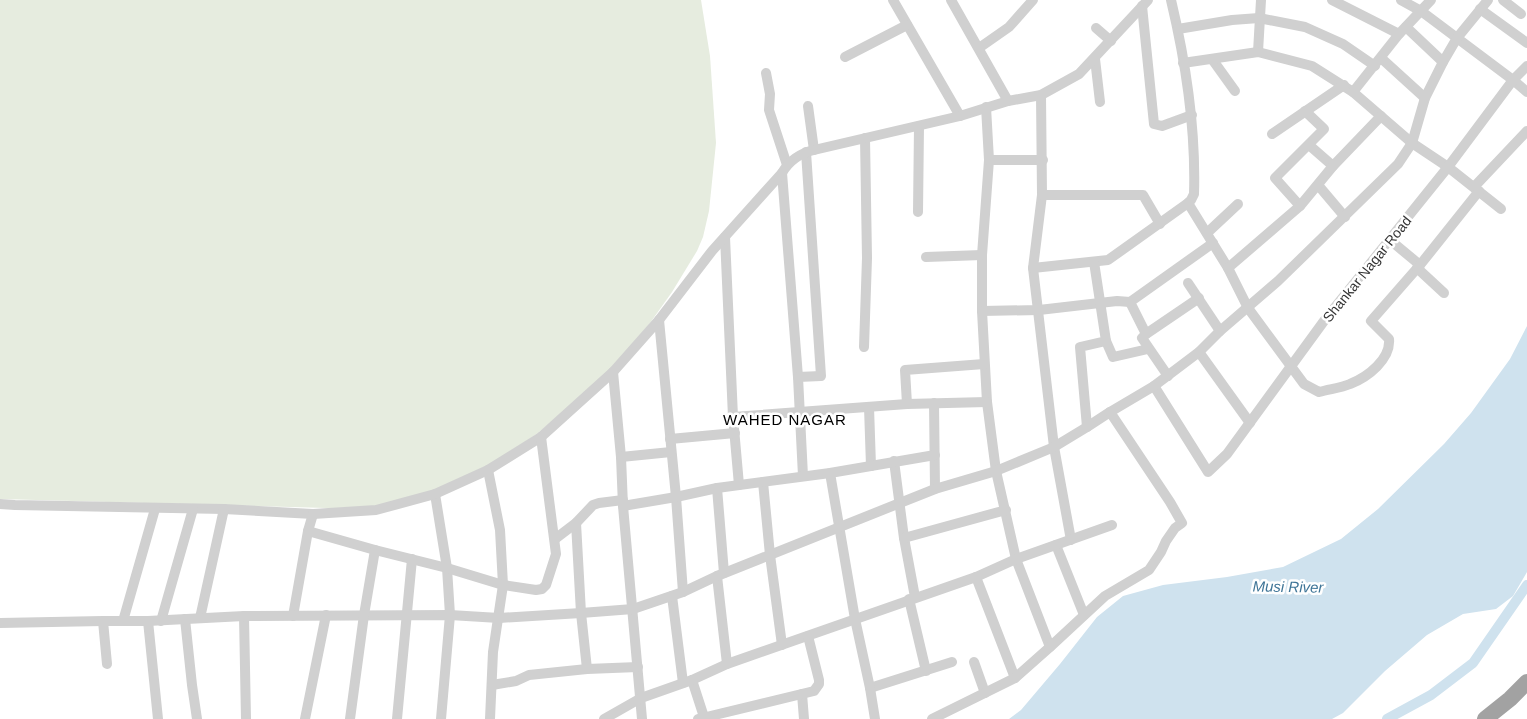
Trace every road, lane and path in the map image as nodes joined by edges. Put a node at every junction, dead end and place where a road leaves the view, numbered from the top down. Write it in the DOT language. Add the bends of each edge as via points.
graph roads {
  1 [pos="893,0"];
  2 [pos="951,0"];
  3 [pos="1033,0"];
  4 [pos="1171,0"];
  5 [pos="1261,0"];
  6 [pos="1332,0"];
  7 [pos="1401,0"];
  8 [pos="1431,0"];
  9 [pos="1488,0"];
  10 [pos="1503,0"];
  11 [pos="1145,3"];
  12 [pos="1480,9"];
  13 [pos="1421,11"];
  14 [pos="1521,14"];
  15 [pos="1259,18"];
  16 [pos="908,25"];
  17 [pos="1096,28"];
  18 [pos="1178,29"];
  19 [pos="1403,31"];
  20 [pos="1457,38"];
  21 [pos="1111,41"];
  22 [pos="1527,43"];
  23 [pos="979,48"];
  24 [pos="1258,52"];
  25 [pos="845,57"];
  26 [pos="1095,59"];
  27 [pos="1212,59"];
  28 [pos="1378,62"];
  29 [pos="1443,62"];
  30 [pos="1183,63"];
  31 [pos="1527,66"];
  32 [pos="766,73"];
  33 [pos="1513,80"];
  34 [pos="1344,85"];
  35 [pos="1235,91"];
  36 [pos="1353,92"];
  37 [pos="1527,92"];
  38 [pos="1041,95"];
  39 [pos="1424,98"];
  40 [pos="1008,101"];
  41 [pos="1100,102"];
  42 [pos="808,106"];
  43 [pos="986,107"];
  44 [pos="1305,110"];
  45 [pos="1192,115"];
  46 [pos="960,116"];
  47 [pos="1381,116"];
  48 [pos="919,126"];
  49 [pos="1527,131"];
  50 [pos="1272,134"];
  51 [pos="865,138"];
  52 [pos="1412,143"];
  53 [pos="1309,145"];
  54 [pos="810,151"];
  55 [pos="989,160"];
  56 [pos="1042,160"];
  57 [pos="1334,166"];
  58 [pos="1448,167"];
  59 [pos="785,169"];
  60 [pos="1318,185"];
  61 [pos="1477,189"];
  62 [pos="1042,195"];
  63 [pos="1188,203"];
  64 [pos="1238,204"];
  65 [pos="1300,206"];
  66 [pos="1501,209"];
  67 [pos="918,212"];
  68 [pos="1345,216"];
  69 [pos="1160,224"];
  70 [pos="1207,233"];
  71 [pos="725,237"];
  72 [pos="1390,240"];
  73 [pos="1213,243"];
  74 [pos="982,255"];
  75 [pos="926,257"];
  76 [pos="1094,262"];
  77 [pos="1418,267"];
  78 [pos="1033,268"];
  79 [pos="1228,268"];
  80 [pos="1188,283"];
  81 [pos="1444,293"];
  82 [pos="1199,298"];
  83 [pos="1130,302"];
  84 [pos="1100,304"];
  85 [pos="1248,308"];
  86 [pos="1038,310"];
  87 [pos="982,311"];
  88 [pos="660,320"];
  89 [pos="1220,331"];
  90 [pos="1146,334"];
  91 [pos="1106,340"];
  92 [pos="864,348"];
  93 [pos="1148,349"];
  94 [pos="1199,352"];
  95 [pos="984,364"];
  96 [pos="1291,367"];
  97 [pos="613,372"];
  98 [pos="1168,376"];
  99 [pos="798,377"];
  100 [pos="1154,386"];
  101 [pos="987,402"];
  102 [pos="934,403"];
  103 [pos="907,404"];
  104 [pos="869,407"];
  105 [pos="799,412"];
  106 [pos="1110,412"];
  107 [pos="734,417"];
  108 [pos="1250,423"];
  109 [pos="1087,428"];
  110 [pos="735,434"];
  111 [pos="541,437"];
  112 [pos="670,439"];
  113 [pos="1054,447"];
  114 [pos="671,452"];
  115 [pos="935,455"];
  116 [pos="621,457"];
  117 [pos="894,461"];
  118 [pos="871,466"];
  119 [pos="488,470"];
  120 [pos="996,471"];
  121 [pos="830,472"];
  122 [pos="803,476"];
  123 [pos="762,482"];
  124 [pos="739,485"];
  125 [pos="718,488"];
  126 [pos="935,489"];
  127 [pos="435,494"];
  128 [pos="676,497"];
  129 [pos="623,503"];
  130 [pos="0,504"];
  131 [pos="900,504"];
  132 [pos="155,509"];
  133 [pos="192,509"];
  134 [pos="224,509"];
  135 [pos="1006,510"];
  136 [pos="313,514"];
  137 [pos="576,523"];
  138 [pos="1112,526"];
  139 [pos="839,527"];
  140 [pos="308,530"];
  141 [pos="904,538"];
  142 [pos="555,539"];
  143 [pos="1072,540"];
  144 [pos="1056,545"];
  145 [pos="375,550"];
  146 [pos="770,555"];
  147 [pos="412,559"];
  148 [pos="1016,560"];
  149 [pos="447,568"];
  150 [pos="720,575"];
  151 [pos="976,577"];
  152 [pos="503,585"];
  153 [pos="683,592"];
  154 [pos="672,596"];
  155 [pos="912,598"];
  156 [pos="633,609"];
  157 [pos="580,613"];
  158 [pos="450,614"];
  159 [pos="326,615"];
  160 [pos="364,615"];
  161 [pos="1084,615"];
  162 [pos="244,616"];
  163 [pos="294,616"];
  164 [pos="406,616"];
  165 [pos="200,618"];
  166 [pos="499,618"];
  167 [pos="185,619"];
  168 [pos="855,619"];
  169 [pos="103,620"];
  170 [pos="123,621"];
  171 [pos="148,621"];
  172 [pos="161,621"];
  173 [pos="0,623"];
  174 [pos="808,636"];
  175 [pos="782,645"];
  176 [pos="1050,647"];
  177 [pos="952,662"];
  178 [pos="974,662"];
  179 [pos="107,664"];
  180 [pos="727,664"];
  181 [pos="638,668"];
  182 [pos="587,669"];
  183 [pos="926,671"];
  184 [pos="1015,678"];
  185 [pos="688,682"];
  186 [pos="1527,682"];
  187 [pos="492,685"];
  188 [pos="870,688"];
  189 [pos="985,692"];
  190 [pos="802,694"];
  191 [pos="641,698"];
  192 [pos="701,718"];
  193 [pos="158,719"];
  194 [pos="198,719"];
  195 [pos="246,719"];
  196 [pos="305,719"];
  197 [pos="350,719"];
  198 [pos="397,719"];
  199 [pos="441,719"];
  200 [pos="490,719"];
  201 [pos="604,719"];
  202 [pos="642,719"];
  203 [pos="804,719"];
  204 [pos="875,719"];
  205 [pos="932,719"];
  206 [pos="1485,719"];
  1 -- 16 [label="street"];
  2 -- 23 [label="street"];
  3 -- 23 [label="street" via="1009,27"];
  4 -- 18 [label="street"];
  5 -- 15 [label="street"];
  6 -- 19 [label="street"];
  7 -- 13 [label="street"];
  8 -- 13 [label="street"];
  9 -- 12 [label="street"];
  10 -- 14 [label="street"];
  11 -- 21 [label="street"];
  11 -- 45 [label="street" via="1154,124 1162,126"];
  12 -- 20 [label="street"];
  12 -- 22 [label="street"];
  13 -- 19 [label="street"];
  13 -- 20 [label="street"];
  15 -- 18 [label="street"];
  15 -- 24 [label="street"];
  15 -- 28 [label="street" via="1305,27"];
  16 -- 25 [label="street"];
  16 -- 46 [label="street"];
  17 -- 21 [label="street"];
  18 -- 30 [label="street"];
  19 -- 28 [label="street"];
  19 -- 29 [label="street"];
  20 -- 29 [label="street"];
  20 -- 33 [label="street"];
  21 -- 26 [label="street"];
  23 -- 40 [label="street"];
  24 -- 27 [label="street"];
  24 -- 34 [label="street" via="1312,66"];
  26 -- 38 [label="street" via="1079,74"];
  26 -- 41 [label="street"];
  27 -- 30 [label="street"];
  27 -- 35 [label="street"];
  28 -- 36 [label="street"];
  28 -- 39 [label="street"];
  29 -- 39 [label="street"];
  30 -- 45 [label="street"];
  31 -- 33 [label="street, Shankar Nagar Road"];
  32 -- 59 [label="street" via="769,110"];
  33 -- 37 [label="street"];
  33 -- 58 [label="street, Shankar Nagar Road"];
  34 -- 36 [label="street"];
  34 -- 44 [label="street"];
  36 -- 47 [label="street"];
  38 -- 40 [label="street"];
  38 -- 56 [label="street"];
  39 -- 52 [label="street"];
  40 -- 43 [label="street"];
  42 -- 54 [label="street"];
  43 -- 46 [label="street"];
  43 -- 55 [label="street"];
  44 -- 50 [label="street"];
  44 -- 53 [label="street" via="1324,129"];
  45 -- 63 [label="street" via="1194,194"];
  46 -- 48 [label="street"];
  47 -- 52 [label="street"];
  47 -- 57 [label="street"];
  48 -- 51 [label="street"];
  48 -- 67 [label="street"];
  49 -- 61 [label="street"];
  51 -- 54 [label="street"];
  51 -- 92 [label="street" via="867,258"];
  52 -- 58 [label="street"];
  52 -- 68 [label="street" via="1398,164"];
  53 -- 57 [label="street"];
  53 -- 65 [label="street" via="1275,178"];
  54 -- 59 [label="street"];
  54 -- 99 [label="street" via="821,376"];
  55 -- 56 [label="street"];
  55 -- 74 [label="street"];
  56 -- 62 [label="street"];
  57 -- 60 [label="street"];
  58 -- 61 [label="street"];
  58 -- 72 [label="street, Shankar Nagar Road"];
  59 -- 71 [label="street"];
  59 -- 99 [label="street"];
  60 -- 65 [label="street"];
  60 -- 68 [label="street"];
  61 -- 66 [label="street"];
  61 -- 77 [label="street"];
  62 -- 69 [label="street" via="1143,195"];
  62 -- 78 [label="street"];
  63 -- 69 [label="street"];
  63 -- 70 [label="street"];
  64 -- 70 [label="street"];
  65 -- 79 [label="street"];
  68 -- 85 [label="street"];
  69 -- 76 [label="street" via="1108,260"];
  70 -- 73 [label="street"];
  71 -- 88 [label="street"];
  71 -- 107 [label="street"];
  72 -- 77 [label="street"];
  72 -- 96 [label="street, Shankar Nagar Road"];
  73 -- 79 [label="street"];
  73 -- 83 [label="street"];
  74 -- 75 [label="street"];
  74 -- 87 [label="street"];
  76 -- 78 [label="street"];
  76 -- 84 [label="street"];
  77 -- 81 [label="street"];
  77 -- 96 [label="street" via="1371,321 1390,339 1387,354 1375,369 1350,384 1319,392 1304,384"];
  78 -- 86 [label="street"];
  79 -- 85 [label="street"];
  80 -- 82 [label="street"];
  82 -- 89 [label="street"];
  82 -- 90 [label="street"];
  83 -- 84 [label="street"];
  83 -- 90 [label="street"];
  84 -- 86 [label="street"];
  84 -- 91 [label="street"];
  85 -- 89 [label="street"];
  85 -- 96 [label="street"];
  86 -- 87 [label="street"];
  86 -- 113 [label="street"];
  87 -- 95 [label="street"];
  88 -- 97 [label="street"];
  88 -- 112 [label="street"];
  89 -- 94 [label="street"];
  90 -- 93 [label="street" via="1142,340"];
  91 -- 93 [label="street" via="1113,357"];
  91 -- 109 [label="street" via="1080,347"];
  93 -- 98 [label="street"];
  94 -- 98 [label="street"];
  94 -- 108 [label="street"];
  95 -- 101 [label="street"];
  95 -- 103 [label="street" via="905,370"];
  96 -- 108 [label="street, Shankar Nagar Road"];
  97 -- 111 [label="street"];
  97 -- 116 [label="street"];
  98 -- 100 [label="street"];
  99 -- 105 [label="street"];
  100 -- 106 [label="street"];
  100 -- 108 [label="street, Shankar Nagar Road" via="1208,472"];
  101 -- 102 [label="street"];
  101 -- 120 [label="street"];
  102 -- 103 [label="street"];
  102 -- 115 [label="street"];
  103 -- 104 [label="street"];
  104 -- 105 [label="street"];
  104 -- 118 [label="street"];
  105 -- 107 [label="street"];
  105 -- 122 [label="street"];
  106 -- 109 [label="street"];
  106 -- 161 [label="street" via="1182,523 1175,528 1148,570 1105,596"];
  107 -- 110 [label="street"];
  109 -- 113 [label="street"];
  110 -- 112 [label="street"];
  110 -- 124 [label="street"];
  111 -- 119 [label="street"];
  111 -- 142 [label="street"];
  112 -- 114 [label="street"];
  113 -- 120 [label="street"];
  113 -- 143 [label="street"];
  114 -- 116 [label="street"];
  114 -- 128 [label="street"];
  115 -- 117 [label="street"];
  115 -- 126 [label="street"];
  116 -- 129 [label="street"];
  117 -- 118 [label="street"];
  117 -- 131 [label="street"];
  118 -- 121 [label="street"];
  119 -- 127 [label="street"];
  119 -- 152 [label="street" via="500,530"];
  120 -- 126 [label="street"];
  120 -- 135 [label="street"];
  121 -- 122 [label="street"];
  121 -- 139 [label="street"];
  122 -- 123 [label="street"];
  123 -- 124 [label="street"];
  123 -- 146 [label="street"];
  124 -- 125 [label="street"];
  125 -- 128 [label="street"];
  125 -- 150 [label="street"];
  126 -- 131 [label="street"];
  127 -- 136 [label="street" via="376,510"];
  127 -- 149 [label="street"];
  128 -- 129 [label="street"];
  128 -- 153 [label="street"];
  129 -- 137 [label="street" via="594,505"];
  129 -- 156 [label="street"];
  130 -- 132 [label="street"];
  131 -- 139 [label="street"];
  131 -- 141 [label="street"];
  132 -- 133 [label="street"];
  132 -- 170 [label="street"];
  133 -- 134 [label="street"];
  133 -- 172 [label="street"];
  134 -- 136 [label="street"];
  134 -- 165 [label="street"];
  135 -- 141 [label="street"];
  135 -- 148 [label="street"];
  136 -- 140 [label="street"];
  137 -- 142 [label="street"];
  137 -- 157 [label="street"];
  138 -- 143 [label="street"];
  139 -- 146 [label="street"];
  139 -- 168 [label="street"];
  140 -- 145 [label="street"];
  140 -- 163 [label="street"];
  141 -- 155 [label="street"];
  142 -- 152 [label="street" via="556,554 542,589"];
  143 -- 144 [label="street"];
  144 -- 148 [label="street"];
  144 -- 161 [label="street"];
  145 -- 147 [label="street"];
  145 -- 160 [label="street"];
  146 -- 150 [label="street"];
  146 -- 175 [label="street"];
  147 -- 149 [label="street"];
  147 -- 164 [label="street"];
  148 -- 151 [label="street"];
  148 -- 176 [label="street"];
  149 -- 152 [label="street"];
  149 -- 158 [label="street"];
  150 -- 153 [label="street"];
  150 -- 180 [label="street"];
  151 -- 155 [label="street"];
  151 -- 184 [label="street"];
  152 -- 166 [label="street"];
  153 -- 154 [label="street"];
  154 -- 156 [label="street"];
  154 -- 185 [label="street"];
  155 -- 168 [label="street"];
  155 -- 183 [label="street"];
  156 -- 157 [label="street"];
  156 -- 181 [label="street"];
  157 -- 166 [label="street"];
  157 -- 182 [label="street"];
  158 -- 164 [label="street"];
  158 -- 166 [label="street"];
  158 -- 199 [label="street"];
  159 -- 160 [label="street"];
  159 -- 163 [label="street"];
  159 -- 196 [label="street"];
  160 -- 164 [label="street"];
  160 -- 197 [label="street"];
  161 -- 176 [label="street"];
  162 -- 163 [label="street"];
  162 -- 165 [label="street"];
  162 -- 195 [label="street"];
  164 -- 198 [label="street"];
  165 -- 167 [label="street"];
  166 -- 187 [label="street"];
  167 -- 172 [label="street"];
  167 -- 194 [label="street"];
  168 -- 174 [label="street"];
  168 -- 188 [label="street"];
  169 -- 170 [label="street"];
  169 -- 173 [label="street"];
  169 -- 179 [label="street"];
  170 -- 171 [label="street"];
  171 -- 172 [label="street"];
  171 -- 193 [label="street"];
  174 -- 175 [label="street"];
  174 -- 190 [label="street" via="819,684 814,691"];
  175 -- 180 [label="street"];
  176 -- 184 [label="street"];
  177 -- 183 [label="street"];
  178 -- 189 [label="street"];
  180 -- 185 [label="street"];
  181 -- 182 [label="street"];
  181 -- 191 [label="street"];
  182 -- 187 [label="street" via="529,675"];
  183 -- 188 [label="street"];
  184 -- 189 [label="street"];
  185 -- 191 [label="street"];
  185 -- 192 [label="street"];
  186 -- 206 [label="highway"];
  187 -- 200 [label="street"];
  188 -- 204 [label="street"];
  189 -- 205 [label="street"];
  190 -- 192 [label="street"];
  190 -- 203 [label="street"];
  191 -- 201 [label="street"];
  191 -- 202 [label="street"];
}
